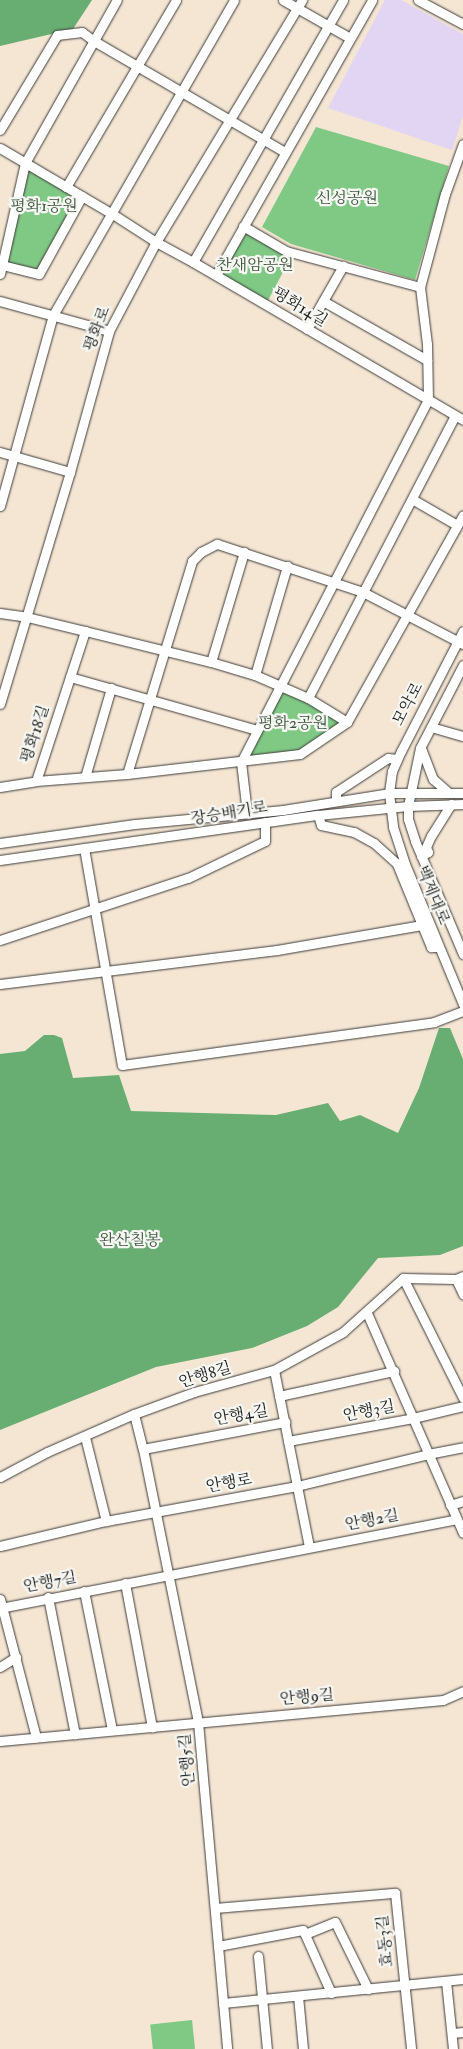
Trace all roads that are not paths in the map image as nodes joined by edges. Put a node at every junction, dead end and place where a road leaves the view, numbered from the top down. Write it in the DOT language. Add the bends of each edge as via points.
graph roads {
  1 [pos="117,0"];
  2 [pos="176,0"];
  3 [pos="234,0"];
  4 [pos="283,0"];
  5 [pos="302,0"];
  6 [pos="343,0"];
  7 [pos="372,0"];
  8 [pos="418,0"];
  9 [pos="297,9"];
  10 [pos="463,24"];
  11 [pos="329,25"];
  12 [pos="350,38"];
  13 [pos="94,41"];
  14 [pos="136,66"];
  15 [pos="181,92"];
  16 [pos="229,121"];
  17 [pos="0,130"];
  18 [pos="263,139"];
  19 [pos="463,144"];
  20 [pos="0,148"];
  21 [pos="285,152"];
  22 [pos="25,163"];
  23 [pos="460,168"];
  24 [pos="66,187"];
  25 [pos="82,196"];
  26 [pos="111,213"];
  27 [pos="243,226"];
  28 [pos="156,242"];
  29 [pos="193,262"];
  30 [pos="343,266"];
  31 [pos="1,269"];
  32 [pos="216,275"];
  33 [pos="420,287"];
  34 [pos="0,300"];
  35 [pos="323,302"];
  36 [pos="53,315"];
  37 [pos="307,329"];
  38 [pos="109,331"];
  39 [pos="427,360"];
  40 [pos="428,400"];
  41 [pos="459,418"];
  42 [pos="0,452"];
  43 [pos="14,456"];
  44 [pos="70,472"];
  45 [pos="412,499"];
  46 [pos="0,506"];
  47 [pos="463,515"];
  48 [pos="458,525"];
  49 [pos="244,552"];
  50 [pos="287,566"];
  51 [pos="334,582"];
  52 [pos="363,592"];
  53 [pos="0,613"];
  54 [pos="407,614"];
  55 [pos="27,617"];
  56 [pos="84,631"];
  57 [pos="463,631"];
  58 [pos="460,642"];
  59 [pos="166,651"];
  60 [pos="211,662"];
  61 [pos="463,665"];
  62 [pos="255,675"];
  63 [pos="70,677"];
  64 [pos="280,686"];
  65 [pos="111,688"];
  66 [pos="308,698"];
  67 [pos="151,700"];
  68 [pos="0,704"];
  69 [pos="348,722"];
  70 [pos="431,728"];
  71 [pos="257,730"];
  72 [pos="463,736"];
  73 [pos="420,748"];
  74 [pos="397,759"];
  75 [pos="241,762"];
  76 [pos="126,774"];
  77 [pos="85,778"];
  78 [pos="36,781"];
  79 [pos="0,788"];
  80 [pos="410,792"];
  81 [pos="449,793"];
  82 [pos="463,793"];
  83 [pos="389,794"];
  84 [pos="336,801"];
  85 [pos="451,804"];
  86 [pos="463,804"];
  87 [pos="408,806"];
  88 [pos="390,808"];
  89 [pos="247,813"];
  90 [pos="318,815"];
  91 [pos="265,822"];
  92 [pos="0,843"];
  93 [pos="84,848"];
  94 [pos="421,856"];
  95 [pos="0,860"];
  96 [pos="93,908"];
  97 [pos="422,925"];
  98 [pos="0,940"];
  99 [pos="438,947"];
  100 [pos="463,954"];
  101 [pos="105,972"];
  102 [pos="0,984"];
  103 [pos="463,1004"];
  104 [pos="463,1011"];
  105 [pos="459,1277"];
  106 [pos="403,1278"];
  107 [pos="463,1294"];
  108 [pos="367,1313"];
  109 [pos="274,1370"];
  110 [pos="394,1371"];
  111 [pos="319,1387"];
  112 [pos="279,1396"];
  113 [pos="463,1398"];
  114 [pos="463,1406"];
  115 [pos="134,1414"];
  116 [pos="413,1418"];
  117 [pos="285,1422"];
  118 [pos="85,1437"];
  119 [pos="288,1441"];
  120 [pos="463,1448"];
  121 [pos="143,1449"];
  122 [pos="428,1454"];
  123 [pos="0,1477"];
  124 [pos="297,1486"];
  125 [pos="463,1501"];
  126 [pos="450,1505"];
  127 [pos="155,1511"];
  128 [pos="456,1519"];
  129 [pos="106,1521"];
  130 [pos="463,1533"];
  131 [pos="0,1546"];
  132 [pos="309,1547"];
  133 [pos="169,1574"];
  134 [pos="125,1583"];
  135 [pos="84,1590"];
  136 [pos="48,1597"];
  137 [pos="1,1604"];
  138 [pos="16,1658"];
  139 [pos="0,1667"];
  140 [pos="463,1692"];
  141 [pos="198,1722"];
  142 [pos="152,1727"];
  143 [pos="112,1730"];
  144 [pos="74,1734"];
  145 [pos="36,1737"];
  146 [pos="0,1741"];
  147 [pos="214,1908"];
  148 [pos="305,1934"];
  149 [pos="218,1946"];
  150 [pos="258,1956"];
  151 [pos="463,1979"];
  152 [pos="446,1981"];
  153 [pos="405,1986"];
  154 [pos="368,1989"];
  155 [pos="331,1993"];
  156 [pos="298,1996"];
  157 [pos="262,1999"];
  158 [pos="222,2003"];
  159 [pos="463,2032"];
  160 [pos="452,2033"];
  161 [pos="227,2049"];
  162 [pos="267,2049"];
  163 [pos="303,2049"];
  164 [pos="411,2049"];
  165 [pos="453,2049"];
  1 -- 13 [label="street"];
  2 -- 14 [label="street"];
  3 -- 15 [label="street"];
  4 -- 9 [label="street"];
  5 -- 9 [label="street, 평화로"];
  6 -- 11 [label="street"];
  7 -- 12 [label="street"];
  8 -- 10 [label="street"];
  9 -- 11 [label="street"];
  9 -- 16 [label="street, 평화로"];
  11 -- 12 [label="street"];
  11 -- 18 [label="street"];
  12 -- 21 [label="street"];
  13 -- 14 [label="street"];
  13 -- 17 [label="street" via="82,32 57,35"];
  13 -- 22 [label="street"];
  14 -- 15 [label="street"];
  14 -- 24 [label="street"];
  15 -- 16 [label="street"];
  15 -- 26 [label="street"];
  16 -- 18 [label="street"];
  16 -- 28 [label="street, 평화로"];
  18 -- 21 [label="street"];
  18 -- 29 [label="street"];
  19 -- 23 [label="street"];
  20 -- 22 [label="street, 평화14길"];
  21 -- 27 [label="street"];
  22 -- 24 [label="street, 평화14길"];
  22 -- 31 [label="street"];
  23 -- 33 [label="street" via="430,246"];
  24 -- 25 [label="street, 평화14길"];
  25 -- 26 [label="street, 평화14길"];
  25 -- 31 [label="street" via="38,274"];
  26 -- 28 [label="street, 평화14길"];
  26 -- 36 [label="street"];
  27 -- 30 [label="street" via="286,251"];
  27 -- 32 [label="street"];
  28 -- 29 [label="street, 평화14길"];
  28 -- 38 [label="street, 평화로"];
  29 -- 32 [label="street, 평화14길"];
  30 -- 33 [label="street"];
  30 -- 35 [label="street"];
  32 -- 37 [label="street, 평화14길"];
  33 -- 39 [label="street"];
  34 -- 36 [label="street"];
  35 -- 37 [label="street"];
  35 -- 39 [label="street"];
  36 -- 38 [label="street"];
  36 -- 43 [label="street"];
  37 -- 40 [label="street, 평화14길"];
  38 -- 44 [label="street, 평화로"];
  39 -- 40 [label="street"];
  40 -- 41 [label="street, 평화14길"];
  40 -- 51 [label="street"];
  41 -- 45 [label="street, 평화14길"];
  42 -- 43 [label="street"];
  43 -- 44 [label="street"];
  43 -- 46 [label="street"];
  44 -- 55 [label="street, 평화로"];
  45 -- 48 [label="street"];
  45 -- 52 [label="street, 평화14길"];
  47 -- 48 [label="street"];
  48 -- 54 [label="street"];
  49 -- 50 [label="street"];
  49 -- 59 [label="street" via="217,544 192,562"];
  49 -- 60 [label="street"];
  50 -- 51 [label="street"];
  50 -- 62 [label="street"];
  51 -- 52 [label="street"];
  51 -- 64 [label="street"];
  52 -- 54 [label="street"];
  52 -- 66 [label="street"];
  53 -- 55 [label="street"];
  54 -- 58 [label="street"];
  54 -- 69 [label="street, 평화18길"];
  55 -- 56 [label="street"];
  55 -- 68 [label="street, 평화로"];
  56 -- 59 [label="street"];
  56 -- 63 [label="street, 평화18길"];
  57 -- 58 [label="street, 모악로"];
  58 -- 74 [label="street, 모악로"];
  59 -- 60 [label="street"];
  59 -- 67 [label="street"];
  60 -- 62 [label="street"];
  61 -- 70 [label="street, 모악로"];
  62 -- 64 [label="street"];
  63 -- 65 [label="street"];
  63 -- 78 [label="street, 평화18길"];
  64 -- 66 [label="street"];
  64 -- 71 [label="street"];
  65 -- 67 [label="street"];
  65 -- 77 [label="street"];
  66 -- 69 [label="street"];
  67 -- 71 [label="street"];
  67 -- 76 [label="street"];
  69 -- 75 [label="street, 평화18길" via="300,754"];
  70 -- 72 [label="street"];
  70 -- 73 [label="street, 모악로"];
  71 -- 75 [label="street"];
  73 -- 80 [label="street, 모악로"];
  73 -- 81 [label="street" via="433,779"];
  74 -- 83 [label="street, 모악로"];
  74 -- 84 [label="street" via="388,758 336,792"];
  75 -- 76 [label="street, 평화18길"];
  75 -- 89 [label="street"];
  76 -- 77 [label="street, 평화18길"];
  77 -- 78 [label="street, 평화18길"];
  78 -- 79 [label="street"];
  80 -- 81 [label="street, 장승배기로"];
  80 -- 83 [label="street, 장승배기로"];
  80 -- 87 [label="street, 백제대로"];
  81 -- 82 [label="street, 장승배기로"];
  83 -- 84 [label="street, 장승배기로"];
  83 -- 88 [label="street, 백제대로"];
  84 -- 89 [label="street, 장승배기로"];
  85 -- 86 [label="street, 장승배기로"];
  85 -- 87 [label="street, 장승배기로"];
  85 -- 94 [label="street" via="431,836 426,847 428,852"];
  87 -- 88 [label="street, 장승배기로"];
  87 -- 94 [label="street, 백제대로" via="408,819"];
  88 -- 90 [label="street, 장승배기로"];
  88 -- 99 [label="street, 백제대로" via="404,864"];
  89 -- 92 [label="street, 장승배기로"];
  90 -- 91 [label="street, 장승배기로"];
  90 -- 97 [label="street" via="321,825 354,832 374,843 397,864"];
  91 -- 93 [label="street, 장승배기로"];
  91 -- 96 [label="street" via="265,841 188,878"];
  93 -- 95 [label="street, 장승배기로"];
  93 -- 96 [label="street"];
  94 -- 100 [label="street, 백제대로"];
  96 -- 98 [label="street"];
  96 -- 101 [label="street"];
  97 -- 99 [label="street" via="431,947"];
  97 -- 101 [label="street" via="277,950"];
  99 -- 103 [label="street, 백제대로"];
  101 -- 102 [label="street"];
  101 -- 104 [label="street" via="122,1065 434,1022"];
  105 -- 106 [label="street"];
  105 -- 107 [label="street"];
  106 -- 108 [label="street, 안행8길"];
  106 -- 113 [label="street"];
  108 -- 109 [label="street, 안행8길" via="344,1332"];
  108 -- 110 [label="street, 안행3길"];
  109 -- 112 [label="street, 안행4길"];
  109 -- 115 [label="street, 안행8길" via="194,1392"];
  110 -- 111 [label="street, 안행3길"];
  110 -- 116 [label="street, 안행3길"];
  111 -- 112 [label="street, 안행4길"];
  112 -- 117 [label="street, 안행4길"];
  114 -- 116 [label="street, 안행3길"];
  115 -- 118 [label="street, 안행8길"];
  115 -- 121 [label="street, 안행5길"];
  116 -- 119 [label="street, 안행3길"];
  116 -- 122 [label="street, 안행3길"];
  117 -- 119 [label="street, 안행4길"];
  117 -- 121 [label="street, 안행4길"];
  118 -- 123 [label="street, 안행8길" via="47,1452"];
  118 -- 129 [label="street"];
  119 -- 124 [label="street, 안행4길"];
  120 -- 122 [label="street, 안행로"];
  121 -- 127 [label="street, 안행5길"];
  122 -- 124 [label="street, 안행로"];
  122 -- 126 [label="street"];
  124 -- 127 [label="street, 안행로"];
  124 -- 132 [label="street, 안행4길"];
  125 -- 126 [label="street"];
  126 -- 128 [label="street"];
  127 -- 129 [label="street, 안행로"];
  127 -- 133 [label="street, 안행5길"];
  128 -- 130 [label="street"];
  128 -- 132 [label="street, 안행2길"];
  129 -- 131 [label="street, 안행로"];
  132 -- 133 [label="street, 안행2길"];
  133 -- 134 [label="street"];
  133 -- 141 [label="street, 안행5길"];
  134 -- 135 [label="street, 안행7길"];
  134 -- 142 [label="street"];
  135 -- 136 [label="street, 안행7길"];
  135 -- 143 [label="street"];
  136 -- 137 [label="street, 안행7길"];
  136 -- 144 [label="street"];
  137 -- 138 [label="street, 안행7길"];
  138 -- 139 [label="street"];
  138 -- 145 [label="street, 안행7길"];
  140 -- 141 [label="street, 안행9길" via="443,1700"];
  141 -- 142 [label="street, 안행9길"];
  141 -- 147 [label="street, 안행5길"];
  142 -- 143 [label="street, 안행9길"];
  143 -- 144 [label="street, 안행9길"];
  144 -- 145 [label="street, 안행9길"];
  145 -- 146 [label="street, 안행9길"];
  147 -- 149 [label="street, 안행5길"];
  147 -- 153 [label="street, 효동3길" via="395,1893"];
  148 -- 149 [label="street" via="302,1930"];
  148 -- 154 [label="street, 효동3길" via="335,1922"];
  148 -- 155 [label="street"];
  149 -- 158 [label="street, 안행5길"];
  150 -- 157 [label="street"];
  151 -- 152 [label="street"];
  152 -- 153 [label="street"];
  152 -- 160 [label="street"];
  153 -- 154 [label="street, 효동3길"];
  153 -- 164 [label="street, 효동3길"];
  154 -- 155 [label="street, 효동3길"];
  155 -- 156 [label="street, 효동3길"];
  156 -- 157 [label="street"];
  156 -- 163 [label="street"];
  157 -- 158 [label="street"];
  157 -- 162 [label="street"];
  158 -- 161 [label="street, 안행5길"];
  159 -- 160 [label="street"];
  160 -- 165 [label="street"];
}
